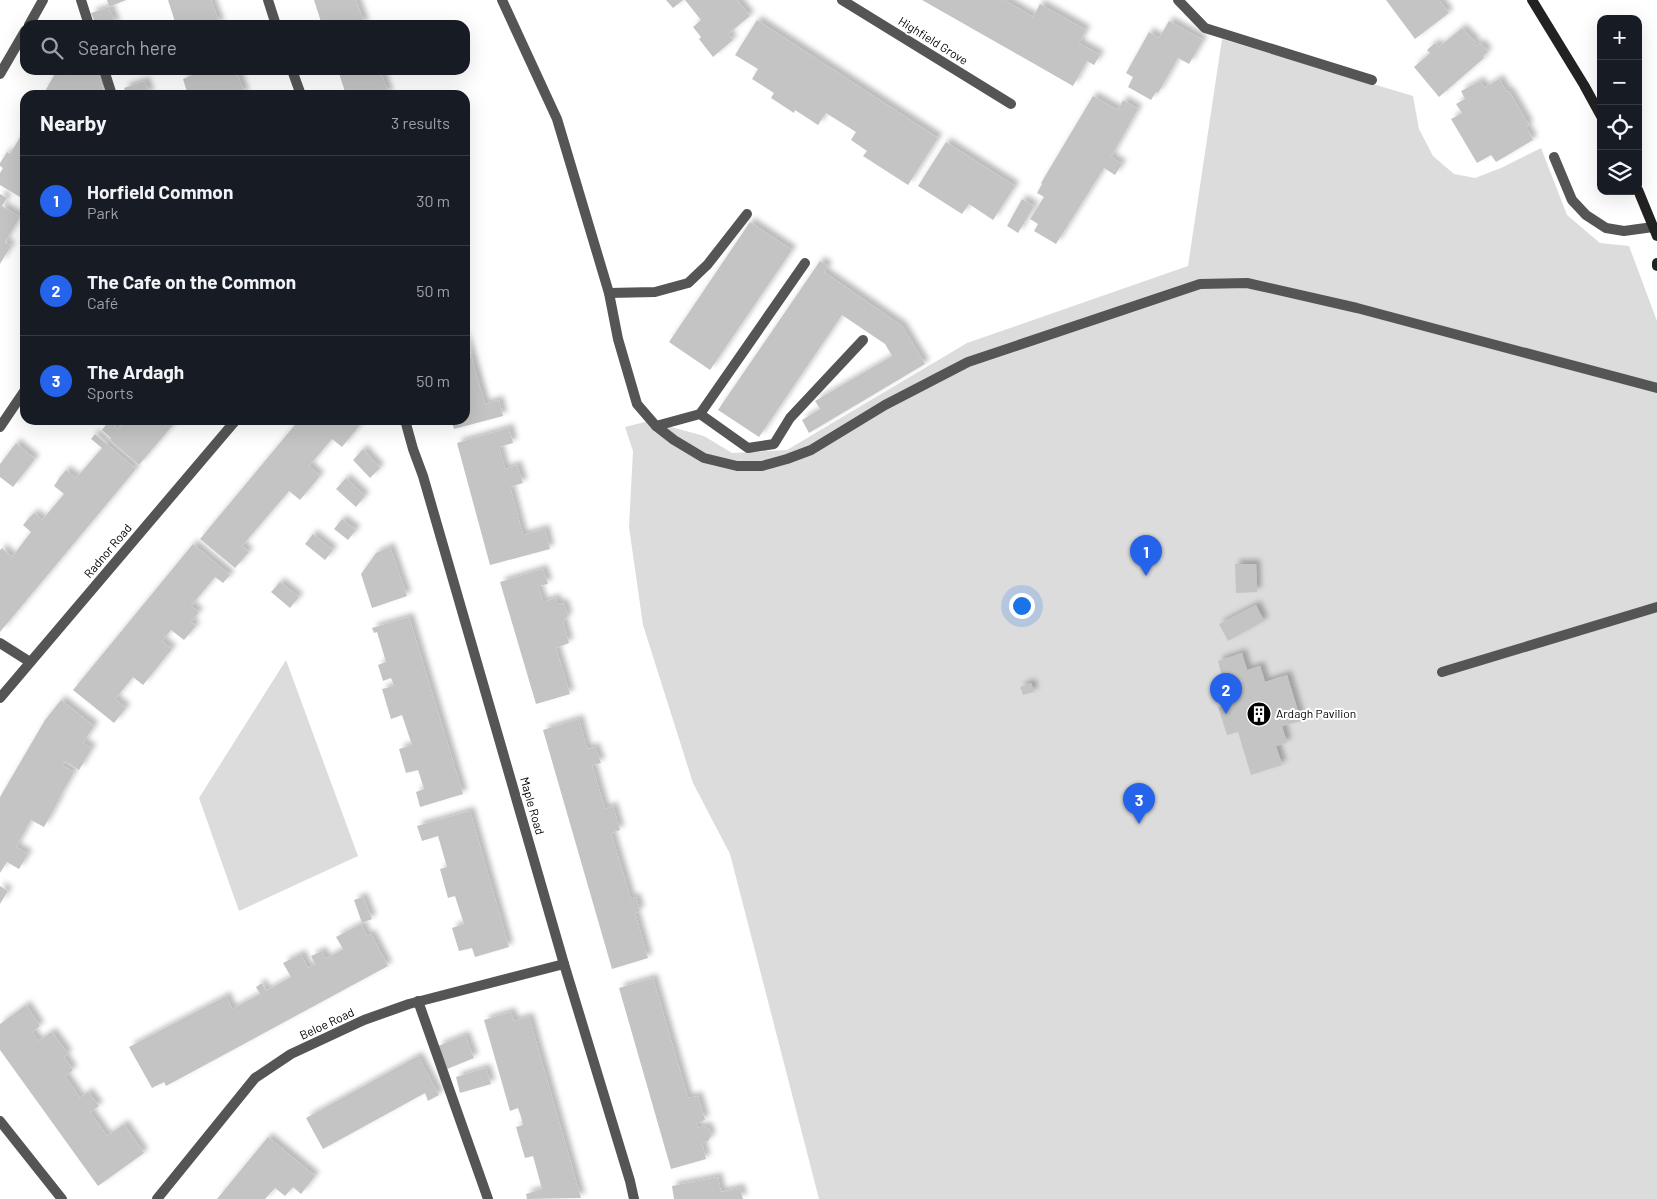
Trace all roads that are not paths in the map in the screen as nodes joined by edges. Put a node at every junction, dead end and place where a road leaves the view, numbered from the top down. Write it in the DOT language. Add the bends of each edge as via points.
graph roads {
  1 [pos="43,0"];
  2 [pos="81,0"];
  3 [pos="268,0"];
  4 [pos="502,0"];
  5 [pos="842,0"];
  6 [pos="1178,0"];
  7 [pos="1532,0"];
  8 [pos="31,20"];
  9 [pos="87,20"];
  10 [pos="274,20"];
  11 [pos="20,40"];
  12 [pos="0,74"];
  13 [pos="106,75"];
  14 [pos="294,75"];
  15 [pos="1372,80"];
  16 [pos="110,90"];
  17 [pos="299,90"];
  18 [pos="1011,104"];
  19 [pos="1597,108"];
  20 [pos="1554,158"];
  21 [pos="1640,195"];
  22 [pos="747,214"];
  23 [pos="1655,231"];
  24 [pos="805,263"];
  25 [pos="609,293"];
  26 [pos="863,340"];
  27 [pos="1657,388"];
  28 [pos="20,398"];
  29 [pos="700,414"];
  30 [pos="232,425"];
  31 [pos="406,425"];
  32 [pos="656,426"];
  33 [pos="0,428"];
  34 [pos="1657,607"];
  35 [pos="0,643"];
  36 [pos="30,662"];
  37 [pos="1442,672"];
  38 [pos="0,698"];
  39 [pos="564,964"];
  40 [pos="418,1001"];
  41 [pos="0,1121"];
  42 [pos="62,1199"];
  43 [pos="157,1199"];
  44 [pos="488,1199"];
  45 [pos="634,1199"];
  1 -- 8 [label="street"];
  2 -- 9 [label="street"];
  3 -- 10 [label="street"];
  4 -- 25 [label="street" via="557,119"];
  5 -- 18 [label="street, Highfield Grove"];
  6 -- 15 [label="street" via="1205,28"];
  7 -- 19 [label="main road"];
  11 -- 12 [label="street"];
  13 -- 16 [label="street"];
  14 -- 17 [label="street"];
  20 -- 23 [label="street" via="1572,200 1586,215 1606,228"];
  21 -- 23 [label="main road"];
  22 -- 25 [label="street" via="708,264 688,283 655,292"];
  24 -- 29 [label="street"];
  25 -- 32 [label="street" via="618,340 637,404"];
  26 -- 29 [label="street" via="790,418 774,444 748,448"];
  27 -- 32 [label="street" via="1357,308 1247,283 1200,284 968,362 885,405 811,450 762,466 737,466 704,458"];
  28 -- 33 [label="street"];
  29 -- 32 [label="street"];
  30 -- 36 [label="street, Radnor Road"];
  31 -- 39 [label="street, Maple Road"];
  34 -- 37 [label="street"];
  35 -- 36 [label="street"];
  36 -- 38 [label="street, Radnor Road"];
  39 -- 40 [label="street, Beloe Road"];
  39 -- 45 [label="street, Maple Road"];
  40 -- 43 [label="street, Beloe Road" via="364,1020 290,1054 256,1078"];
  40 -- 44 [label="street"];
  41 -- 42 [label="street"];
}
